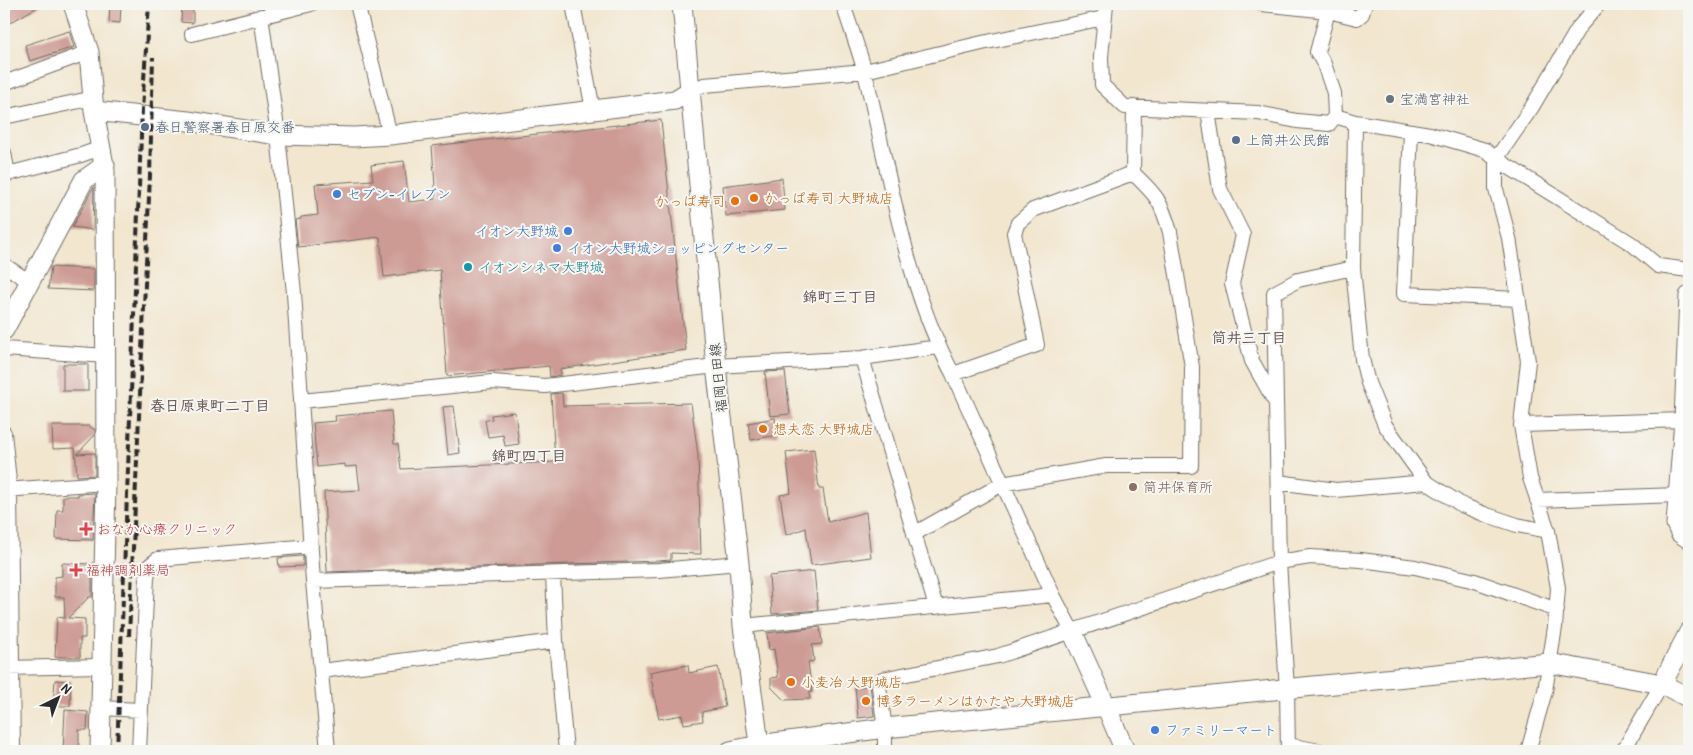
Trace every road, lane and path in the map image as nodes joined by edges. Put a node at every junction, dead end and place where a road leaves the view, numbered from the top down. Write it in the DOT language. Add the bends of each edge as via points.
graph roads {
  1 [pos="73,4"];
  2 [pos="311,4"];
  3 [pos="357,4"];
  4 [pos="573,4"];
  5 [pos="682,4"];
  6 [pos="843,4"];
  7 [pos="1262,4"];
  8 [pos="1365,4"];
  9 [pos="1599,4"];
  10 [pos="1328,10"];
  11 [pos="269,11"];
  12 [pos="1105,11"];
  13 [pos="192,34"];
  14 [pos="90,52"];
  15 [pos="865,71"];
  16 [pos="4,83"];
  17 [pos="691,90"];
  18 [pos="94,105"];
  19 [pos="1134,107"];
  20 [pos="593,110"];
  21 [pos="1208,111"];
  22 [pos="1335,116"];
  23 [pos="4,117"];
  24 [pos="1355,122"];
  25 [pos="1410,131"];
  26 [pos="278,134"];
  27 [pos="390,135"];
  28 [pos="4,153"];
  29 [pos="103,156"];
  30 [pos="1496,159"];
  31 [pos="1132,173"];
  32 [pos="6,174"];
  33 [pos="4,265"];
  34 [pos="1353,268"];
  35 [pos="1689,270"];
  36 [pos="30,282"];
  37 [pos="1689,296"];
  38 [pos="1519,299"];
  39 [pos="4,330"];
  40 [pos="938,347"];
  41 [pos="4,349"];
  42 [pos="107,356"];
  43 [pos="862,358"];
  44 [pos="716,366"];
  45 [pos="953,374"];
  46 [pos="1687,385"];
  47 [pos="301,401"];
  48 [pos="1276,403"];
  49 [pos="1684,420"];
  50 [pos="1521,425"];
  51 [pos="4,433"];
  52 [pos="1278,482"];
  53 [pos="1426,482"];
  54 [pos="106,483"];
  55 [pos="1002,484"];
  56 [pos="7,490"];
  57 [pos="1678,495"];
  58 [pos="1537,500"];
  59 [pos="1548,531"];
  60 [pos="914,534"];
  61 [pos="1689,539"];
  62 [pos="311,546"];
  63 [pos="1279,562"];
  64 [pos="739,563"];
  65 [pos="553,574"];
  66 [pos="313,581"];
  67 [pos="1053,594"];
  68 [pos="936,606"];
  69 [pos="1557,610"];
  70 [pos="743,626"];
  71 [pos="1072,631"];
  72 [pos="1689,632"];
  73 [pos="556,641"];
  74 [pos="1549,663"];
  75 [pos="101,666"];
  76 [pos="8,668"];
  77 [pos="321,670"];
  78 [pos="1662,684"];
  79 [pos="1288,690"];
  80 [pos="1689,698"];
  81 [pos="1106,706"];
  82 [pos="101,708"];
  83 [pos="140,710"];
  84 [pos="885,728"];
  85 [pos="759,748"];
  86 [pos="1288,748"];
  87 [pos="1627,750"];
  88 [pos="13,751"];
  89 [pos="100,751"];
  90 [pos="139,751"];
  91 [pos="328,751"];
  92 [pos="566,751"];
  93 [pos="730,751"];
  94 [pos="885,751"];
  95 [pos="1125,751"];
  96 [pos="1320,751"];
  97 [pos="1528,751"];
  1 -- 14 [label="street"];
  2 -- 11 [label="street"];
  3 -- 27 [label="street"];
  4 -- 20 [label="street"];
  5 -- 17 [label="street, 福岡日田線"];
  6 -- 15 [label="street"];
  7 -- 10 [label="street"];
  8 -- 10 [label="street" via="1357,18"];
  9 -- 30 [label="street" via="1579,27 1532,107"];
  10 -- 22 [label="street" via="1318,52 1334,93"];
  11 -- 13 [label="street"];
  11 -- 26 [label="street"];
  12 -- 15 [label="street"];
  12 -- 19 [label="street" via="1102,84 1125,107"];
  14 -- 16 [label="street"];
  14 -- 18 [label="street"];
  15 -- 17 [label="street" via="704,84"];
  15 -- 40 [label="street" via="906,252"];
  17 -- 20 [label="street" via="675,100"];
  17 -- 44 [label="street, 福岡日田線"];
  18 -- 23 [label="street"];
  18 -- 26 [label="street"];
  18 -- 29 [label="street"];
  19 -- 21 [label="street"];
  19 -- 31 [label="street"];
  20 -- 27 [label="street"];
  21 -- 22 [label="street" via="1258,113 1329,124"];
  21 -- 48 [label="street" via="1220,189 1243,235 1232,284 1252,361"];
  22 -- 24 [label="street"];
  24 -- 25 [label="street"];
  24 -- 34 [label="street"];
  25 -- 30 [label="street" via="1485,150"];
  25 -- 38 [label="street" via="1404,294"];
  26 -- 27 [label="street"];
  26 -- 47 [label="street"];
  28 -- 32 [label="street"];
  29 -- 32 [label="street" via="82,155"];
  29 -- 36 [label="street" via="84,180"];
  29 -- 42 [label="street"];
  30 -- 35 [label="street" via="1632,244 1658,266"];
  30 -- 38 [label="street" via="1496,189 1509,238"];
  31 -- 45 [label="street" via="1033,210 1018,222 1014,233 1037,345"];
  31 -- 55 [label="street" via="1155,194 1170,232 1192,367 1191,466 1106,466"];
  33 -- 36 [label="street"];
  34 -- 48 [label="street" via="1298,280 1274,293"];
  34 -- 53 [label="street" via="1362,359 1368,383 1385,425"];
  36 -- 39 [label="street"];
  37 -- 46 [label="street"];
  38 -- 50 [label="street" via="1528,361"];
  40 -- 43 [label="street"];
  40 -- 45 [label="street"];
  41 -- 42 [label="street"];
  42 -- 54 [label="street"];
  43 -- 44 [label="street"];
  43 -- 60 [label="street"];
  44 -- 47 [label="street" via="545,386 492,382"];
  44 -- 64 [label="street, 福岡日田線"];
  45 -- 55 [label="street"];
  46 -- 49 [label="street"];
  47 -- 62 [label="street"];
  48 -- 52 [label="street"];
  49 -- 50 [label="street"];
  49 -- 57 [label="street"];
  50 -- 58 [label="street"];
  51 -- 56 [label="street"];
  52 -- 53 [label="street" via="1336,490"];
  52 -- 63 [label="street"];
  53 -- 59 [label="street" via="1462,505 1484,514"];
  54 -- 56 [label="street"];
  54 -- 75 [label="street"];
  55 -- 60 [label="street"];
  55 -- 67 [label="street"];
  56 -- 76 [label="street"];
  57 -- 58 [label="street"];
  57 -- 61 [label="street" via="1676,524 1680,533"];
  58 -- 59 [label="street"];
  59 -- 69 [label="street" via="1558,588"];
  60 -- 68 [label="street"];
  62 -- 66 [label="street"];
  62 -- 83 [label="street" via="153,562 146,578"];
  63 -- 69 [label="street" via="1310,557 1415,567 1475,581"];
  63 -- 71 [label="street"];
  63 -- 79 [label="street"];
  64 -- 65 [label="street"];
  64 -- 70 [label="street, 福岡日田線"];
  65 -- 66 [label="street"];
  65 -- 73 [label="street"];
  66 -- 77 [label="street"];
  67 -- 68 [label="street"];
  67 -- 71 [label="street"];
  68 -- 70 [label="street"];
  69 -- 74 [label="street"];
  70 -- 85 [label="street, 福岡日田線"];
  71 -- 81 [label="street"];
  71 -- 84 [label="street" via="998,656 882,679 879,687"];
  72 -- 78 [label="street"];
  73 -- 77 [label="street"];
  73 -- 92 [label="street"];
  74 -- 78 [label="street"];
  74 -- 79 [label="street"];
  74 -- 97 [label="street" via="1545,691"];
  75 -- 76 [label="street"];
  75 -- 82 [label="street"];
  76 -- 88 [label="street"];
  77 -- 91 [label="street"];
  78 -- 80 [label="street"];
  78 -- 87 [label="street"];
  79 -- 81 [label="street"];
  79 -- 86 [label="street"];
  81 -- 84 [label="street"];
  81 -- 95 [label="street"];
  82 -- 83 [label="street"];
  82 -- 89 [label="street"];
  83 -- 90 [label="street"];
  84 -- 85 [label="street"];
  84 -- 94 [label="street"];
  85 -- 93 [label="street"];
  86 -- 96 [label="street"];
}
